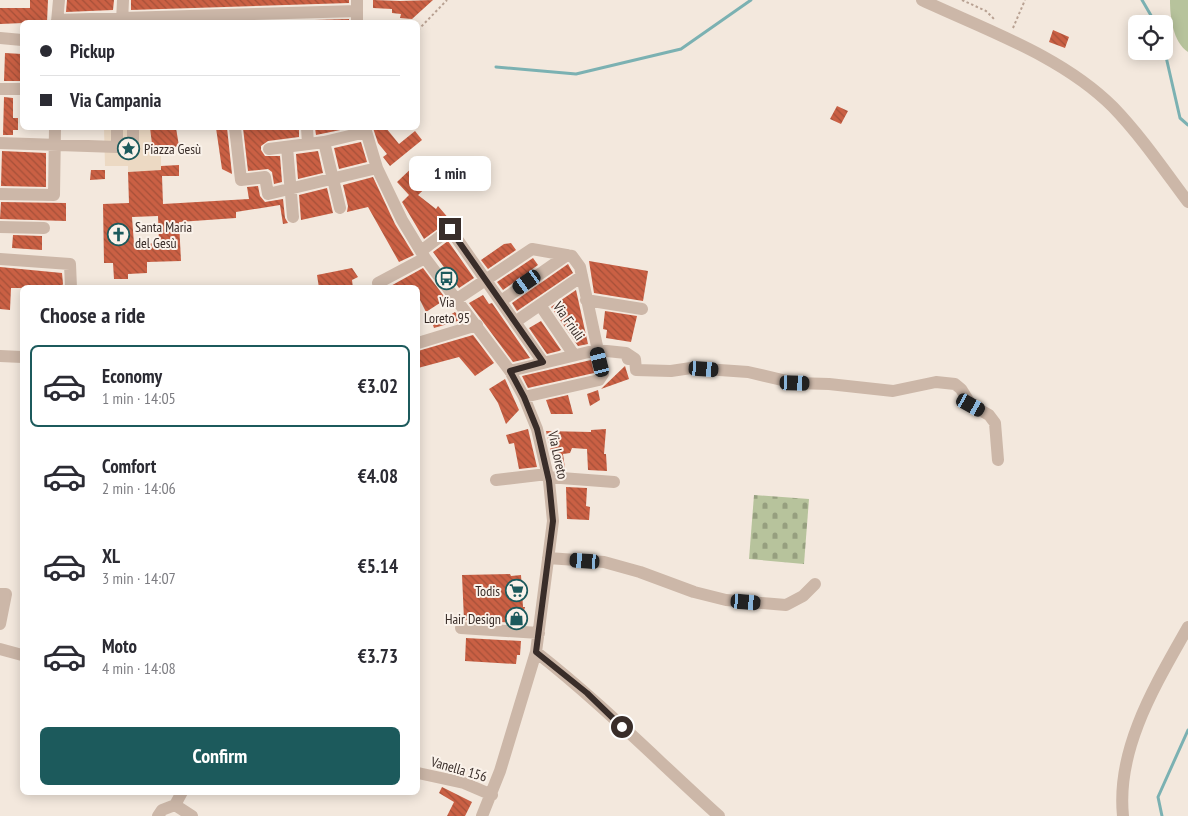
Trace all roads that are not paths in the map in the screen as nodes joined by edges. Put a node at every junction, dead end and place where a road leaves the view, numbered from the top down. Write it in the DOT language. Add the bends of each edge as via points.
graph roads {
  1 [pos="59,0"];
  2 [pos="123,0"];
  3 [pos="922,0"];
  4 [pos="357,11"];
  5 [pos="57,20"];
  6 [pos="122,20"];
  7 [pos="146,20"];
  8 [pos="0,38"];
  9 [pos="20,40"];
  10 [pos="0,89"];
  11 [pos="20,89"];
  12 [pos="55,130"];
  13 [pos="117,130"];
  14 [pos="133,130"];
  15 [pos="235,130"];
  16 [pos="307,130"];
  17 [pos="365,130"];
  18 [pos="324,142"];
  19 [pos="0,143"];
  20 [pos="308,144"];
  21 [pos="55,145"];
  22 [pos="116,147"];
  23 [pos="287,147"];
  24 [pos="270,149"];
  25 [pos="377,168"];
  26 [pos="334,178"];
  27 [pos="290,188"];
  28 [pos="0,194"];
  29 [pos="1188,202"];
  30 [pos="340,208"];
  31 [pos="293,217"];
  32 [pos="0,227"];
  33 [pos="44,228"];
  34 [pos="423,255"];
  35 [pos="567,255"];
  36 [pos="0,259"];
  37 [pos="582,276"];
  38 [pos="486,280"];
  39 [pos="378,283"];
  40 [pos="71,285"];
  41 [pos="457,299"];
  42 [pos="586,300"];
  43 [pos="501,301"];
  44 [pos="540,305"];
  45 [pos="642,309"];
  46 [pos="515,322"];
  47 [pos="477,325"];
  48 [pos="420,342"];
  49 [pos="597,350"];
  50 [pos="626,353"];
  51 [pos="574,355"];
  52 [pos="0,356"];
  53 [pos="20,357"];
  54 [pos="543,362"];
  55 [pos="510,371"];
  56 [pos="631,374"];
  57 [pos="524,397"];
  58 [pos="998,460"];
  59 [pos="547,475"];
  60 [pos="496,480"];
  61 [pos="614,482"];
  62 [pos="548,558"];
  63 [pos="815,584"];
  64 [pos="0,594"];
  65 [pos="0,624"];
  66 [pos="1188,627"];
  67 [pos="461,628"];
  68 [pos="538,632"];
  69 [pos="0,649"];
  70 [pos="536,652"];
  71 [pos="20,654"];
  72 [pos="420,773"];
  73 [pos="180,795"];
  74 [pos="492,795"];
  75 [pos="175,805"];
  76 [pos="158,816"];
  77 [pos="192,816"];
  78 [pos="482,816"];
  79 [pos="719,816"];
  80 [pos="1123,816"];
  1 -- 5 [label="street"];
  2 -- 6 [label="street"];
  3 -- 29 [label="street" via="1037,54 1079,79 1128,124"];
  4 -- 7 [label="street"];
  8 -- 9 [label="street"];
  10 -- 11 [label="street"];
  12 -- 21 [label="street"];
  13 -- 22 [label="street"];
  14 -- 22 [label="street" via="133,147"];
  15 -- 27 [label="street" via="241,180 265,177 268,194"];
  16 -- 20 [label="street"];
  17 -- 18 [label="street"];
  17 -- 25 [label="street, Via Loreto"];
  18 -- 20 [label="street"];
  18 -- 26 [label="street"];
  19 -- 21 [label="street"];
  20 -- 23 [label="street"];
  21 -- 22 [label="street"];
  21 -- 28 [label="street" via="54,195"];
  23 -- 24 [label="street"];
  23 -- 27 [label="street"];
  25 -- 26 [label="street"];
  25 -- 34 [label="street, Via Loreto"];
  26 -- 27 [label="street"];
  26 -- 30 [label="street"];
  27 -- 31 [label="street"];
  32 -- 33 [label="street"];
  34 -- 38 [label="street" via="450,229"];
  34 -- 39 [label="street"];
  34 -- 41 [label="street, Via Loreto"];
  35 -- 37 [label="street" via="572,256 580,267"];
  35 -- 38 [label="street" via="532,249"];
  35 -- 43 [label="street"];
  36 -- 40 [label="street" via="70,264"];
  37 -- 42 [label="street"];
  37 -- 44 [label="street"];
  38 -- 41 [label="street"];
  38 -- 43 [label="street"];
  41 -- 47 [label="street, Via Loreto"];
  42 -- 45 [label="street"];
  42 -- 49 [label="street"];
  43 -- 46 [label="street"];
  44 -- 46 [label="street"];
  44 -- 51 [label="street, Via Friuli"];
  46 -- 54 [label="street"];
  47 -- 48 [label="street"];
  47 -- 55 [label="street, Via Loreto"];
  49 -- 50 [label="street"];
  49 -- 51 [label="street"];
  49 -- 57 [label="street" via="603,374 599,380"];
  50 -- 56 [label="street"];
  50 -- 58 [label="street" via="635,359 636,370 691,368 748,372 795,383 893,391 936,382 955,384 971,405 989,415 995,423"];
  51 -- 54 [label="street"];
  52 -- 53 [label="street"];
  54 -- 55 [label="street"];
  55 -- 57 [label="street, Via Loreto"];
  57 -- 59 [label="street, Via Loreto" via="537,429"];
  59 -- 60 [label="street"];
  59 -- 61 [label="street"];
  59 -- 62 [label="street, Via Loreto" via="553,521"];
  62 -- 63 [label="street" via="604,562 726,600 786,605 803,596"];
  62 -- 68 [label="street, Via Loreto"];
  64 -- 65 [label="street" via="6,594"];
  66 -- 80 [label="street" via="1158,680 1134,735 1124,770"];
  67 -- 68 [label="street"];
  68 -- 70 [label="street, Via Loreto"];
  69 -- 71 [label="street"];
  70 -- 74 [label="street, Via Loreto"];
  70 -- 79 [label="street" via="587,693"];
  72 -- 74 [label="street, Vanella 156" via="464,783"];
  73 -- 75 [label="street"];
  74 -- 78 [label="street, Via Loreto"];
  75 -- 76 [label="street" via="162,810"];
  75 -- 77 [label="street"];
}
